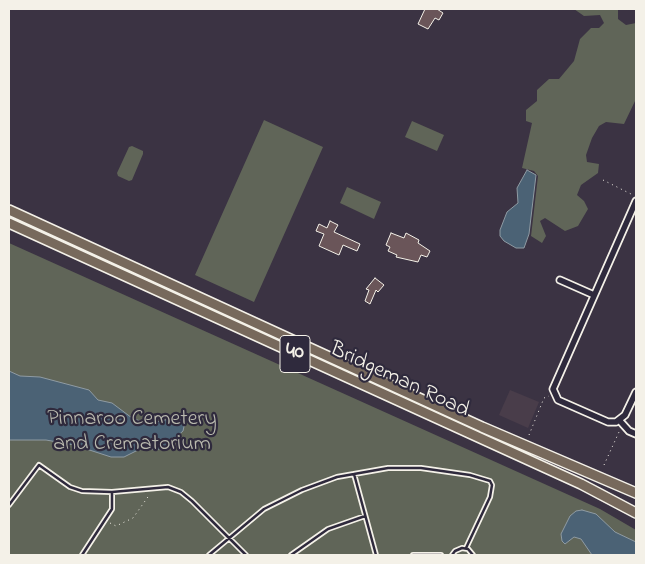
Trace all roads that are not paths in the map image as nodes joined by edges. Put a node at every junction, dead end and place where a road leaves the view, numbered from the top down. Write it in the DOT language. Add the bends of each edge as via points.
graph roads {
  1 [pos="636,201"];
  2 [pos="9,210"];
  3 [pos="9,223"];
  4 [pos="560,280"];
  5 [pos="594,295"];
  6 [pos="636,392"];
  7 [pos="618,422"];
  8 [pos="636,434"];
  9 [pos="587,470"];
  10 [pos="354,474"];
  11 [pos="581,484"];
  12 [pos="112,492"];
  13 [pos="636,493"];
  14 [pos="9,505"];
  15 [pos="636,513"];
  16 [pos="365,516"];
  17 [pos="228,538"];
  18 [pos="466,548"];
  19 [pos="82,555"];
  20 [pos="209,555"];
  21 [pos="246,555"];
  22 [pos="291,555"];
  23 [pos="376,555"];
  24 [pos="413,555"];
  25 [pos="442,555"];
  26 [pos="452,555"];
  27 [pos="473,555"];
  1 -- 5 [label="street"];
  2 -- 9 [label="main road, Bridgeman Road / 40" via="474,423"];
  3 -- 11 [label="main road, Bridgeman Road / 40"];
  4 -- 5 [label="street"];
  5 -- 7 [label="street" via="554,393 558,400 608,422"];
  6 -- 7 [label="street"];
  7 -- 8 [label="street"];
  9 -- 11 [label="main road"];
  9 -- 13 [label="main road, Bridgeman Road / 40"];
  10 -- 16 [label="lane"];
  10 -- 17 [label="lane" via="302,490 264,510"];
  10 -- 18 [label="lane" via="388,468 421,468 490,481 490,496"];
  11 -- 15 [label="main road, Bridgeman Road / 40"];
  12 -- 14 [label="lane" via="82,491 70,487 39,465"];
  12 -- 17 [label="lane" via="168,487 181,492"];
  12 -- 19 [label="lane" via="112,509"];
  16 -- 22 [label="lane" via="328,529"];
  16 -- 23 [label="lane"];
  17 -- 20 [label="lane"];
  17 -- 21 [label="lane"];
  18 -- 26 [label="lane" via="458,549"];
  18 -- 27 [label="lane"];
  24 -- 25 [label="lane"];
}
